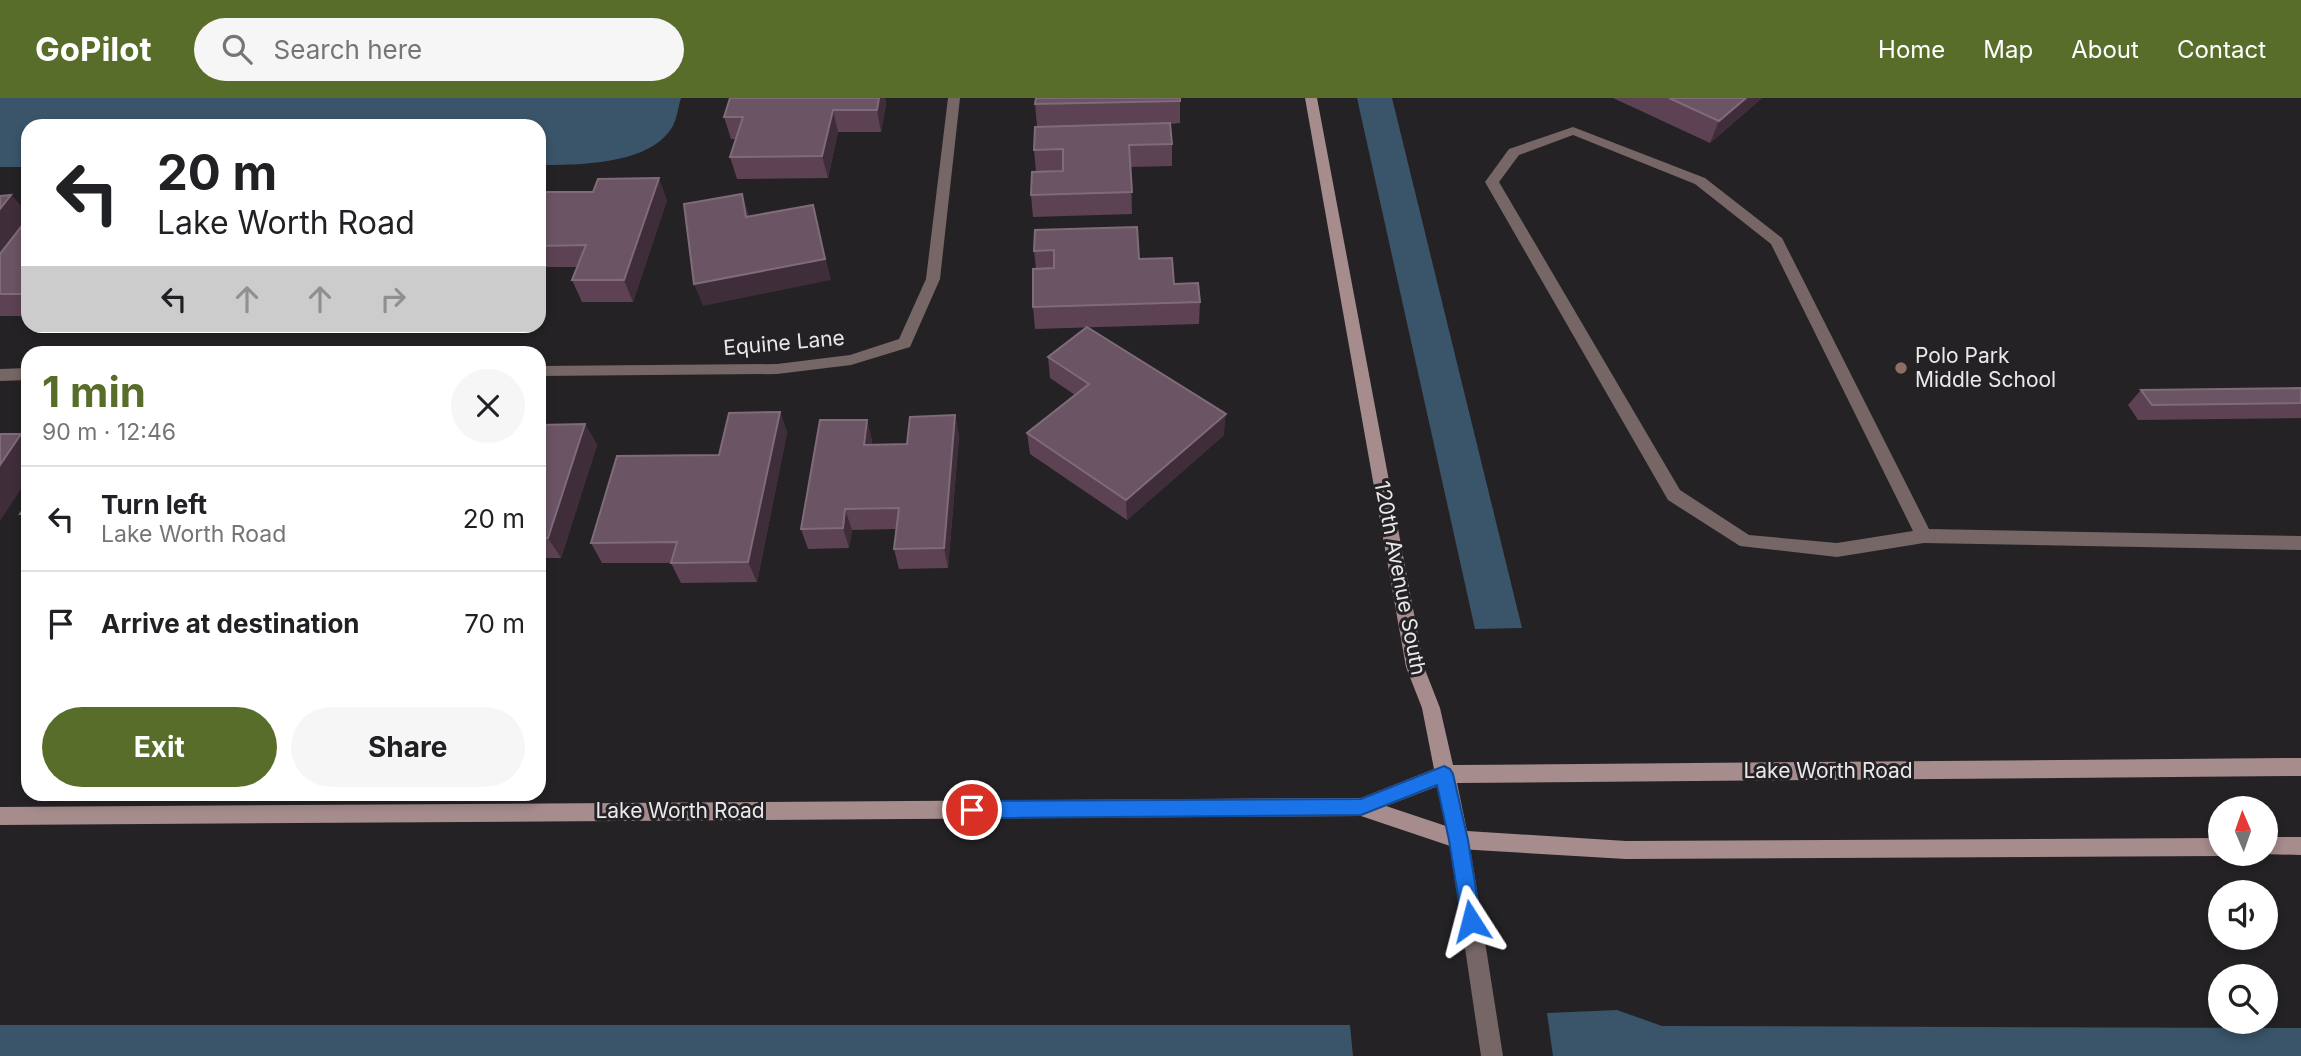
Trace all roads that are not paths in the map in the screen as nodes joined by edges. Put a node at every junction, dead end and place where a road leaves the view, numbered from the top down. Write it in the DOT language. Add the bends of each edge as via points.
graph roads {
  1 [pos="954,98"];
  2 [pos="1311,98"];
  3 [pos="546,371"];
  4 [pos="0,374"];
  5 [pos="21,374"];
  6 [pos="1924,537"];
  7 [pos="2301,543"];
  8 [pos="2301,767"];
  9 [pos="1444,774"];
  10 [pos="1361,807"];
  11 [pos="0,816"];
  12 [pos="1459,840"];
  13 [pos="2278,846"];
  14 [pos="2301,846"];
  15 [pos="2208,847"];
  16 [pos="1492,1056"];
  1 -- 3 [label="street, Equine Lane" via="933,279 905,342 851,360 778,369"];
  2 -- 9 [label="street, 120th Avenue South" via="1415,667 1431,708"];
  4 -- 5 [label="street"];
  6 -- 6 [label="street" via="1777,241 1700,181 1573,131 1514,152 1492,182 1674,495 1746,541 1837,550"];
  6 -- 7 [label="street"];
  8 -- 9 [label="street, Lake Worth Road"];
  9 -- 10 [label="street, Lake Worth Road"];
  9 -- 12 [label="street, 120th Avenue South"];
  10 -- 11 [label="street, Lake Worth Road"];
  10 -- 12 [label="street, Lake Worth Road"];
  12 -- 15 [label="street, Lake Worth Road" via="1626,850"];
  12 -- 16 [label="street, 120th Avenue South"];
  13 -- 14 [label="street"];
}
